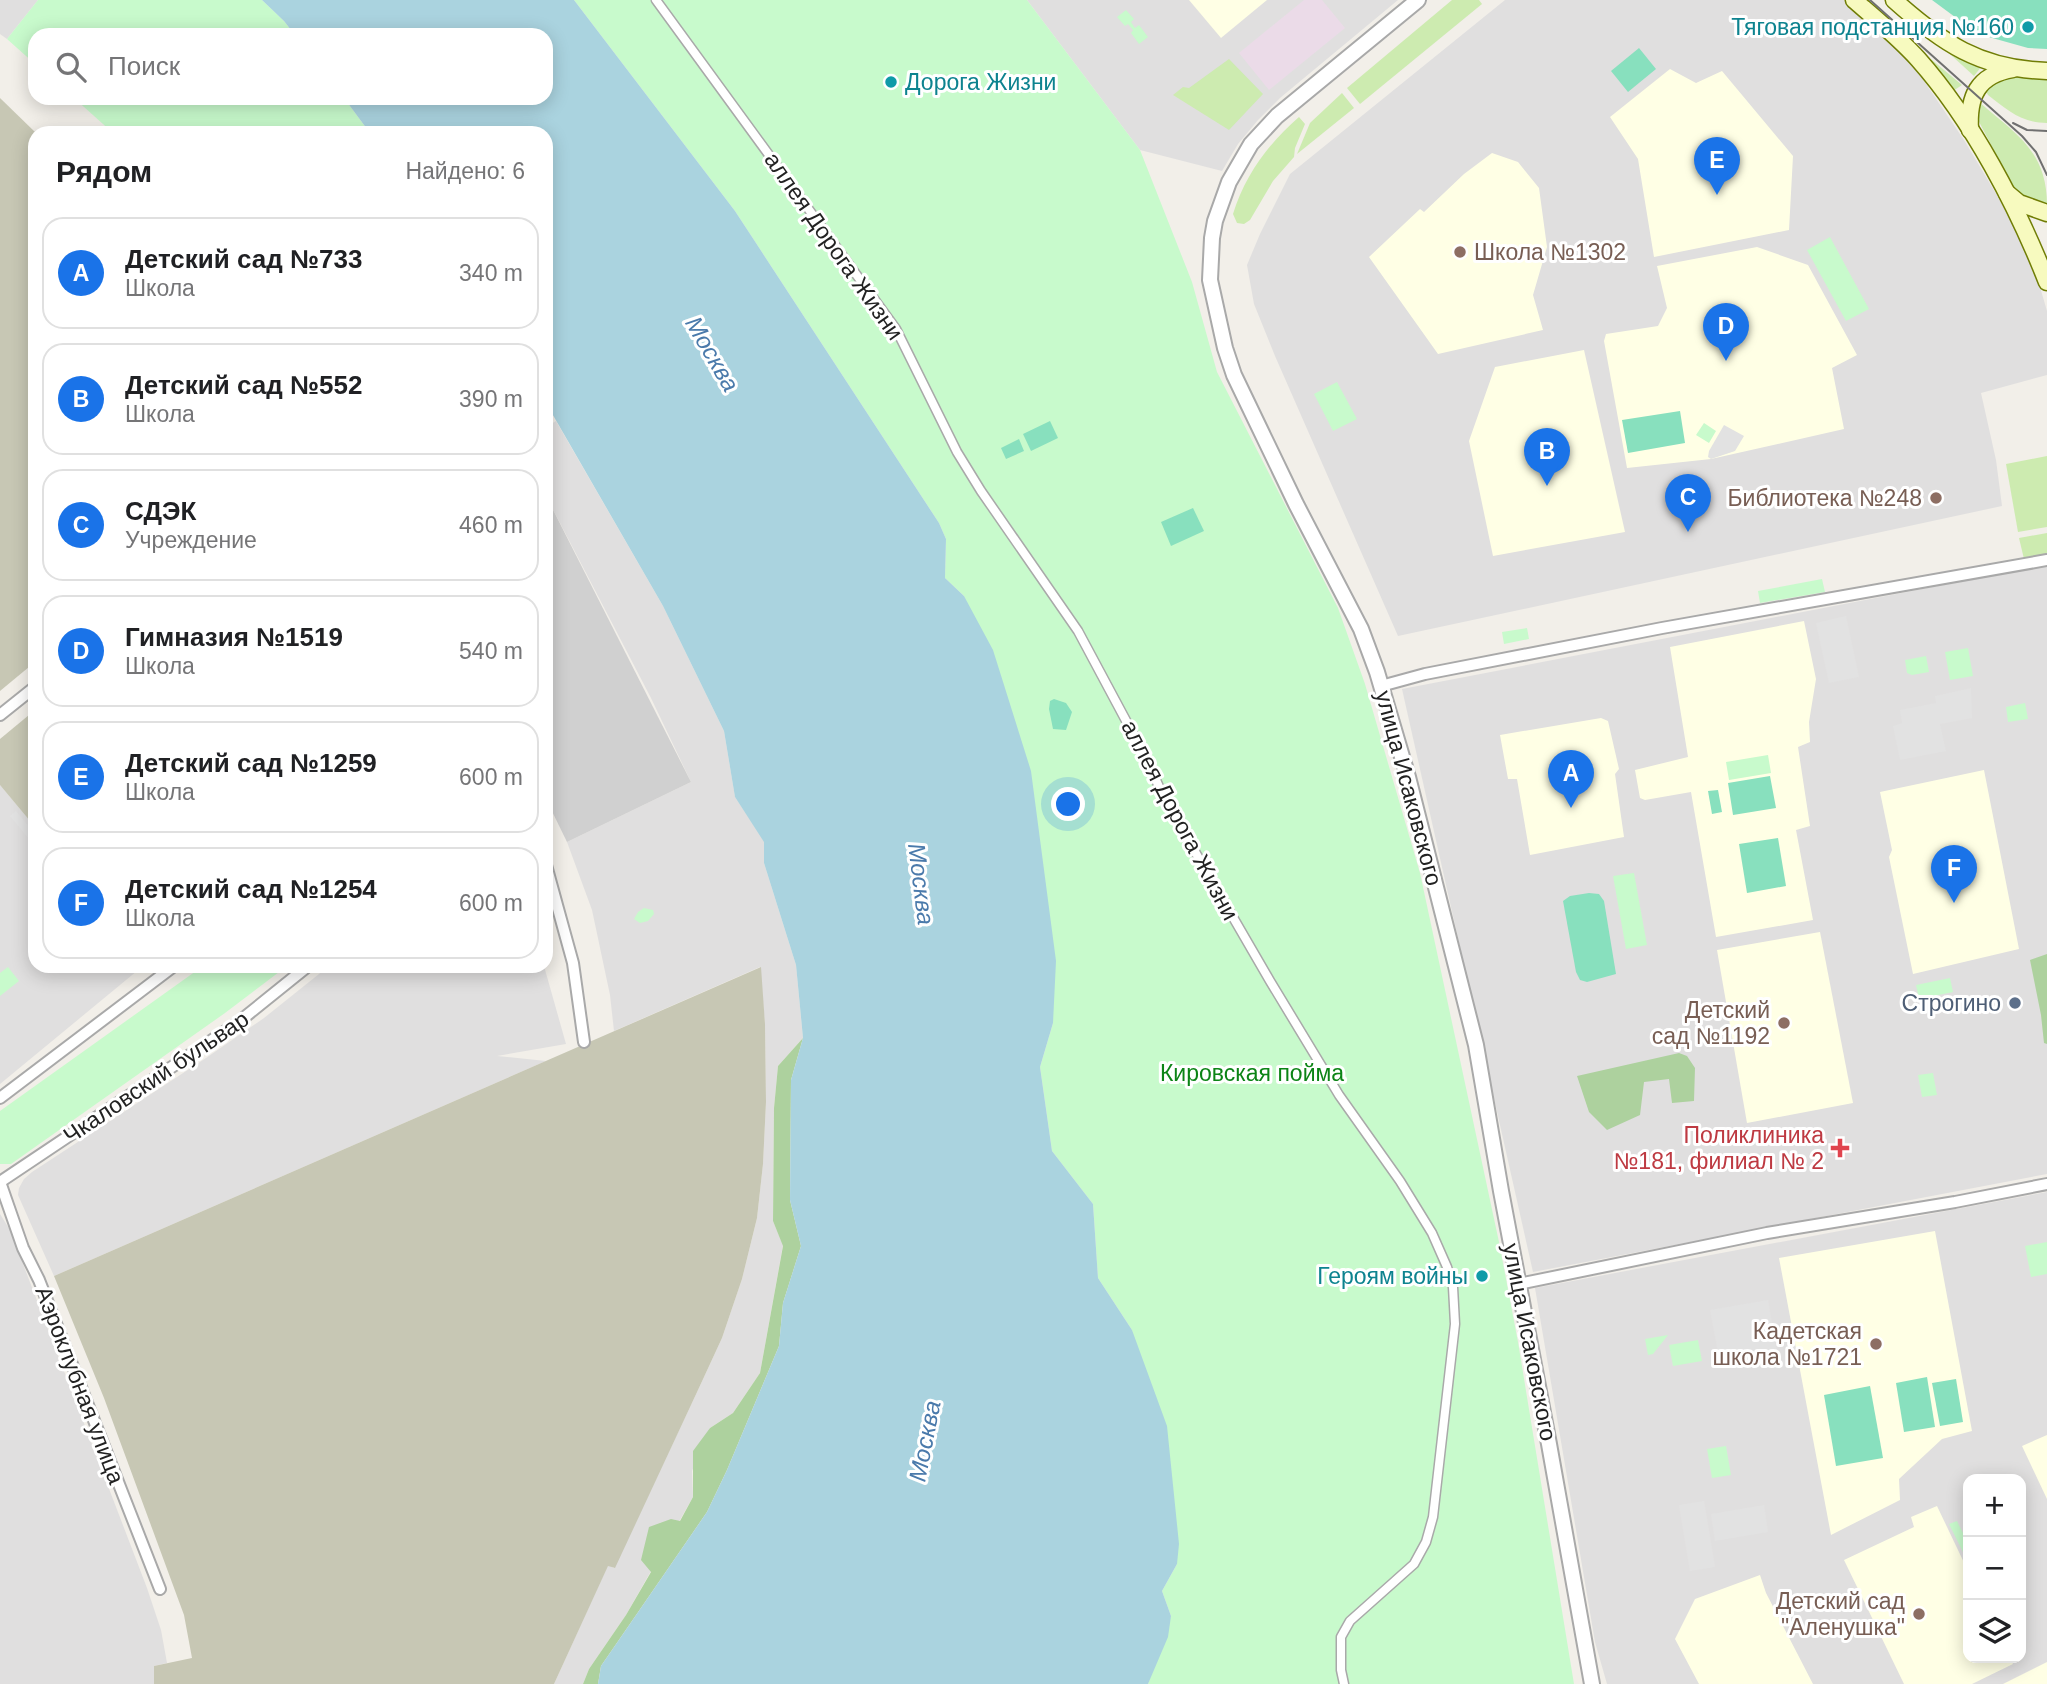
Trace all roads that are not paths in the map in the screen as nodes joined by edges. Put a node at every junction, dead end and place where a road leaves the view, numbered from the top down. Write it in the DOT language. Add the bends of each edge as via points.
graph roads {
  1 [pos="656,0"];
  2 [pos="1418,0"];
  3 [pos="1854,0"];
  4 [pos="1894,0"];
  5 [pos="2015,69"];
  6 [pos="2047,71"];
  7 [pos="1970,130"];
  8 [pos="2003,188"];
  9 [pos="2047,213"];
  10 [pos="2047,282"];
  11 [pos="2047,560"];
  12 [pos="1381,686"];
  13 [pos="28,693"];
  14 [pos="0,715"];
  15 [pos="553,890"];
  16 [pos="165,973"];
  17 [pos="299,973"];
  18 [pos="584,1042"];
  19 [pos="0,1098"];
  20 [pos="0,1182"];
  21 [pos="2047,1184"];
  22 [pos="1519,1284"];
  23 [pos="160,1589"];
  24 [pos="1344,1684"];
  25 [pos="1592,1684"];
  1 -- 24 [label="street, аллея Дорога Жизни" via="896,329 957,452 1078,631 1165,800 1239,929 1339,1095 1432,1233 1447,1267 1455,1324 1433,1517 1414,1564 1350,1621 1341,1637"];
  2 -- 12 [label="street, улица Исаковского" via="1277,116 1251,144 1223,197 1210,261 1214,303 1234,375 1361,629"];
  3 -- 7 [label="main road" via="1917,58"];
  4 -- 5 [label="main road" via="1944,41"];
  5 -- 6 [label="main road"];
  5 -- 7 [label="main road" via="2000,72 1978,88 1969,107"];
  7 -- 8 [label="main road"];
  8 -- 9 [label="main road" via="2019,203"];
  8 -- 10 [label="main road"];
  11 -- 12 [label="street" via="1662,628"];
  12 -- 22 [label="street, улица Исаковского" via="1476,1045"];
  13 -- 14 [label="street"];
  15 -- 18 [label="street" via="573,963"];
  16 -- 19 [label="street"];
  17 -- 20 [label="street, Чкаловский бульвар" via="236,1024"];
  20 -- 23 [label="street, Аэроклубная улица"];
  21 -- 22 [label="street" via="1767,1233"];
  22 -- 25 [label="street, улица Исаковского"];
}
